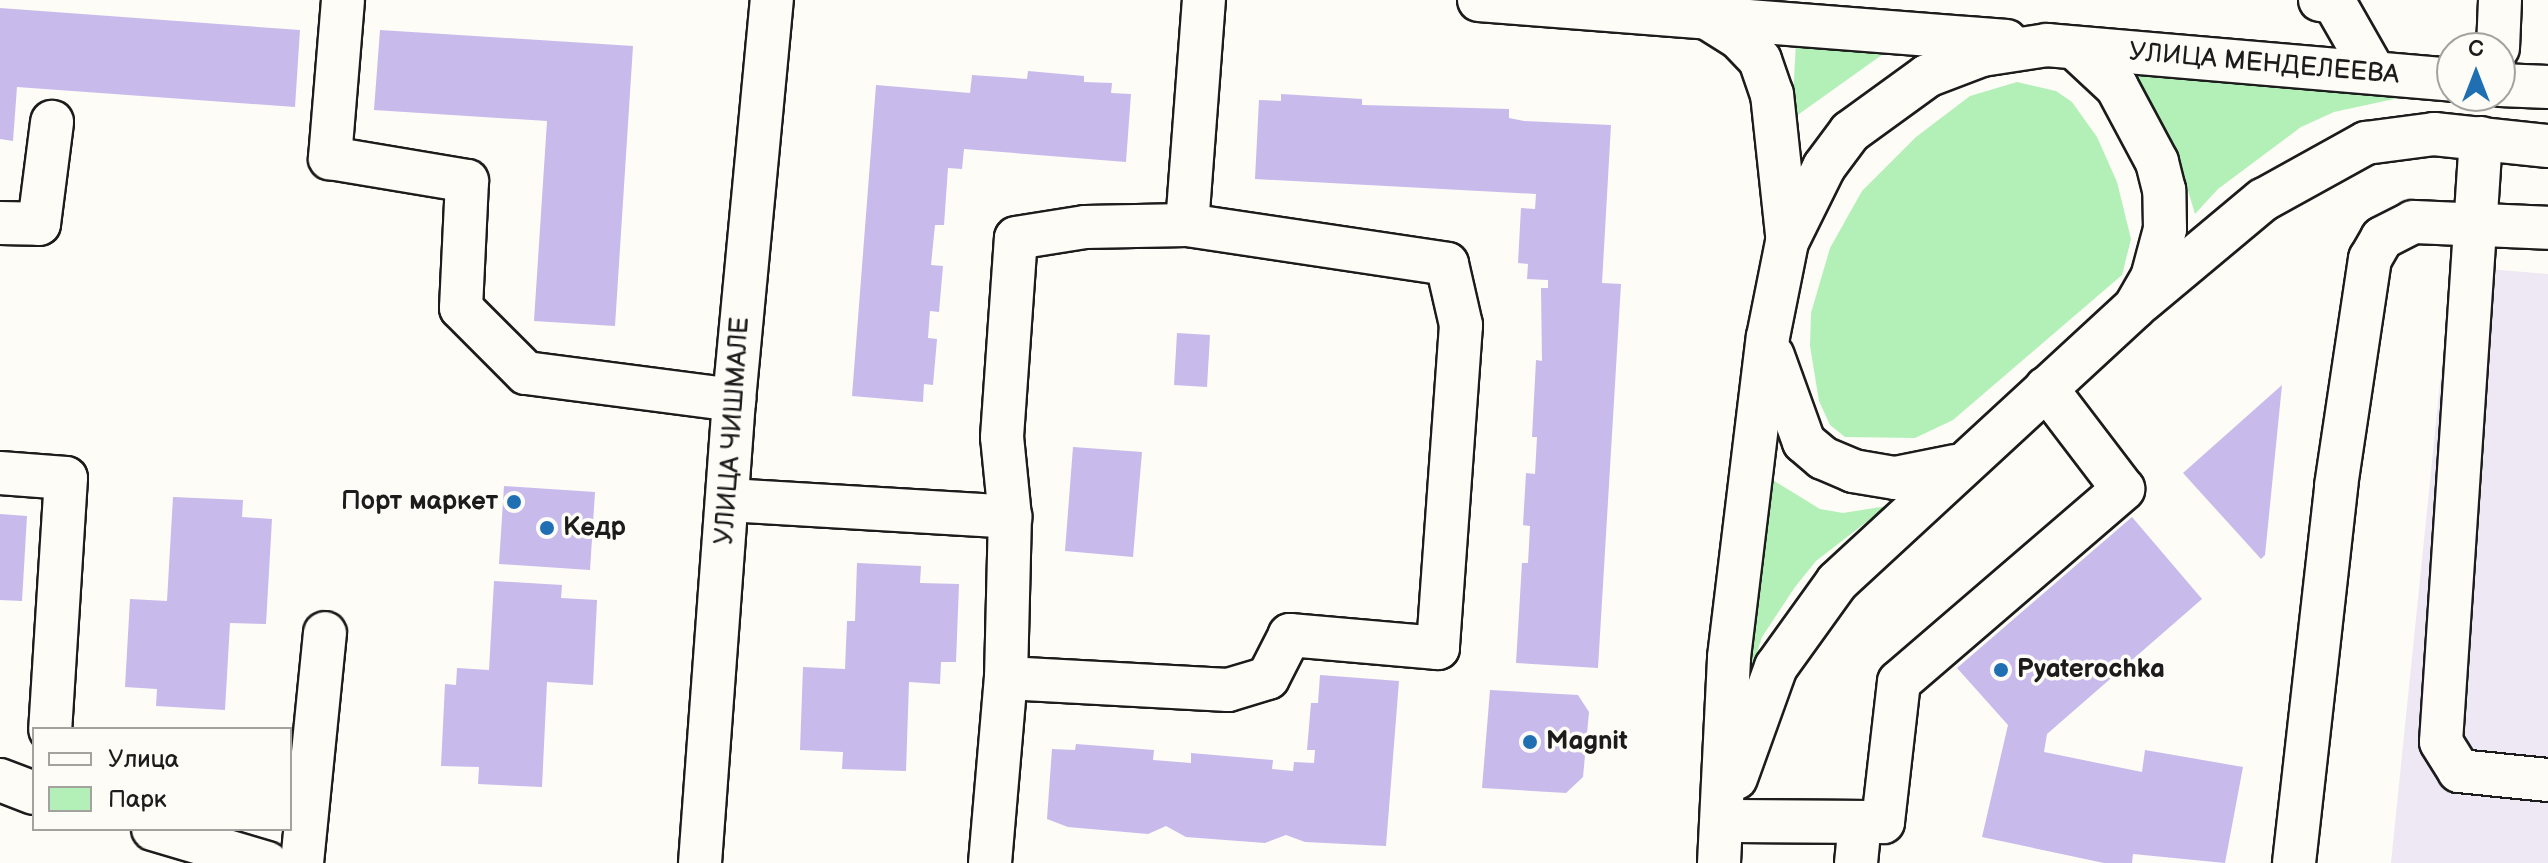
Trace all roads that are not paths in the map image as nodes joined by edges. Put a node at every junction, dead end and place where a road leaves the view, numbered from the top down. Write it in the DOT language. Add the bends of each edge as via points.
graph roads {
  1 [pos="343,0"];
  2 [pos="772,0"];
  3 [pos="1204,0"];
  4 [pos="1479,0"];
  5 [pos="2320,0"];
  6 [pos="2500,0"];
  7 [pos="1877,14"];
  8 [pos="1703,15"];
  9 [pos="2499,32"];
  10 [pos="2062,47"];
  11 [pos="2374,72"];
  12 [pos="2436,78"];
  13 [pos="2516,86"];
  14 [pos="2548,87"];
  15 [pos="2493,112"];
  16 [pos="52,122"];
  17 [pos="2488,139"];
  18 [pos="2548,146"];
  19 [pos="2473,222"];
  20 [pos="0,223"];
  21 [pos="1187,225"];
  22 [pos="2548,228"];
  23 [pos="1787,242"];
  24 [pos="2135,307"];
  25 [pos="1768,337"];
  26 [pos="2046,388"];
  27 [pos="734,400"];
  28 [pos="1956,466"];
  29 [pos="0,473"];
  30 [pos="728,500"];
  31 [pos="1010,517"];
  32 [pos="325,633"];
  33 [pos="1006,678"];
  34 [pos="50,727"];
  35 [pos="0,780"];
  36 [pos="2548,780"];
  37 [pos="32,792"];
  38 [pos="1723,817"];
  39 [pos="1860,822"];
  40 [pos="160,831"];
  41 [pos="267,863"];
  42 [pos="302,863"];
  43 [pos="700,863"];
  44 [pos="990,863"];
  45 [pos="1719,863"];
  46 [pos="1856,863"];
  47 [pos="2294,863"];
  1 -- 27 [label="street" via="330,158 467,181 461,308 526,373"];
  2 -- 27 [label="street, УЛИЦА ЧИШМАЛЕ"];
  3 -- 21 [label="street"];
  4 -- 8 [label="street"];
  5 -- 11 [label="street" via="2334,2"];
  6 -- 9 [label="street"];
  7 -- 8 [label="street"];
  7 -- 10 [label="street"];
  8 -- 23 [label="street" via="1739,38 1760,60 1772,94"];
  10 -- 11 [label="street, УЛИЦА МЕНДЕЛЕЕВА"];
  10 -- 23 [label="street" via="1982,55 1927,76 1888,101 1850,132 1824,167"];
  10 -- 24 [label="street" via="2117,87 2148,137 2164,190 2165,229 2152,278"];
  11 -- 12 [label="street, УЛИЦА МЕНДЕЛЕЕВА"];
  13 -- 14 [label="street"];
  15 -- 17 [label="street"];
  16 -- 20 [label="street" via="39,224"];
  17 -- 18 [label="street"];
  17 -- 19 [label="street"];
  17 -- 24 [label="street" via="2398,137 2332,159 2263,200"];
  19 -- 22 [label="street"];
  19 -- 36 [label="street" via="2441,742 2459,771"];
  19 -- 47 [label="street" via="2413,222 2382,238 2370,259 2336,486"];
  21 -- 31 [label="street" via="1085,227 1016,238 1002,437"];
  21 -- 33 [label="street" via="1447,264 1461,325 1438,648 1290,635 1268,678 1228,690"];
  23 -- 25 [label="street"];
  24 -- 26 [label="street"];
  25 -- 28 [label="street" via="1789,411 1813,451 1853,471 1895,478"];
  25 -- 38 [label="street" via="1729,657"];
  26 -- 28 [label="street"];
  26 -- 39 [label="street" via="2123,489 1899,682 1883,822"];
  27 -- 30 [label="street, УЛИЦА ЧИШМАЛЕ"];
  28 -- 38 [label="street" via="1804,621 1776,667"];
  29 -- 34 [label="street" via="66,478"];
  30 -- 31 [label="street"];
  30 -- 43 [label="street, УЛИЦА ЧИШМАЛЕ"];
  31 -- 33 [label="street"];
  32 -- 42 [label="street"];
  33 -- 44 [label="street"];
  35 -- 37 [label="street"];
  38 -- 39 [label="street"];
  38 -- 45 [label="street"];
  39 -- 46 [label="street"];
  40 -- 41 [label="street"];
}
